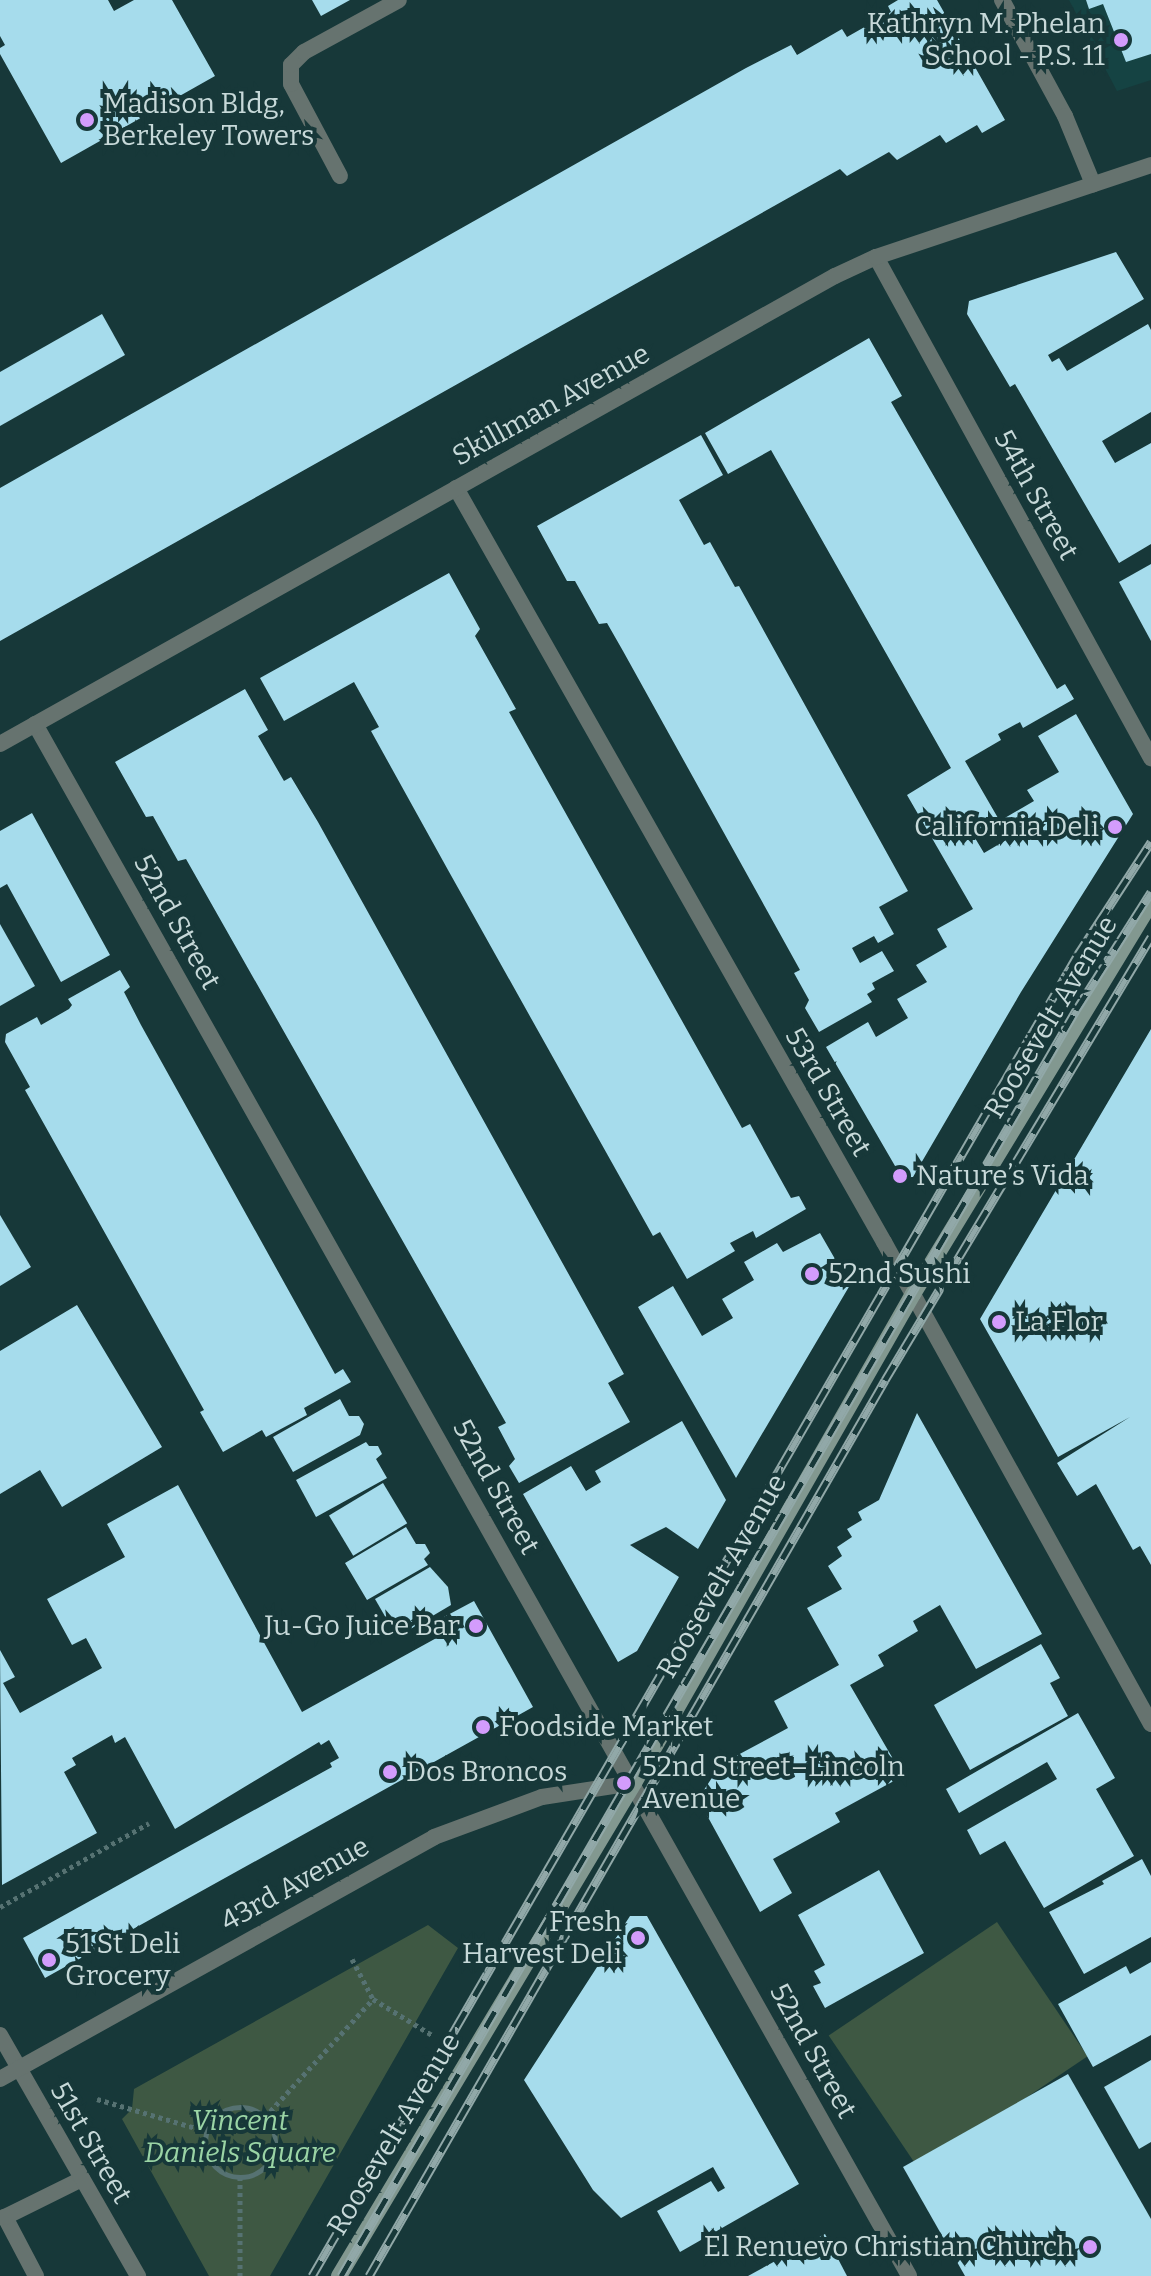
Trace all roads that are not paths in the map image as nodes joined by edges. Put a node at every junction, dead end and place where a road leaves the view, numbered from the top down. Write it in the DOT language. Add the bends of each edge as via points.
graph roads {
  1 [pos="399,0"];
  2 [pos="1002,0"];
  3 [pos="1151,165"];
  4 [pos="340,176"];
  5 [pos="1093,184"];
  6 [pos="876,257"];
  7 [pos="456,488"];
  8 [pos="35,724"];
  9 [pos="0,744"];
  10 [pos="1151,758"];
  11 [pos="1151,902"];
  12 [pos="913,1294"];
  13 [pos="1151,1724"];
  14 [pos="634,1783"];
  15 [pos="0,2035"];
  16 [pos="19,2069"];
  17 [pos="0,2079"];
  18 [pos="82,2179"];
  19 [pos="36,2276"];
  20 [pos="138,2276"];
  21 [pos="339,2276"];
  22 [pos="909,2276"];
  1 -- 4 [label="street" via="304,52 291,65 291,84"];
  2 -- 5 [label="street" via="1065,116"];
  3 -- 5 [label="street, Skillman Avenue"];
  5 -- 6 [label="street, Skillman Avenue"];
  6 -- 7 [label="street, Skillman Avenue"];
  6 -- 10 [label="street, 54th Street"];
  7 -- 8 [label="street, Skillman Avenue"];
  7 -- 12 [label="street, 53rd Street"];
  8 -- 9 [label="street, Skillman Avenue"];
  8 -- 14 [label="street, 52nd Street"];
  11 -- 12 [label="main road, Roosevelt Avenue"];
  12 -- 13 [label="street, 53rd Street"];
  12 -- 14 [label="main road, Roosevelt Avenue"];
  14 -- 16 [label="street, 43rd Avenue" via="542,1797 434,1837"];
  14 -- 21 [label="main road, Roosevelt Avenue"];
  14 -- 22 [label="street, 52nd Street"];
  15 -- 16 [label="street, 51st Street"];
  16 -- 17 [label="street, 43rd Avenue"];
  16 -- 18 [label="street, 51st Street"];
  18 -- 19 [label="street" via="5,2217"];
  18 -- 20 [label="street, 51st Street"];
}
